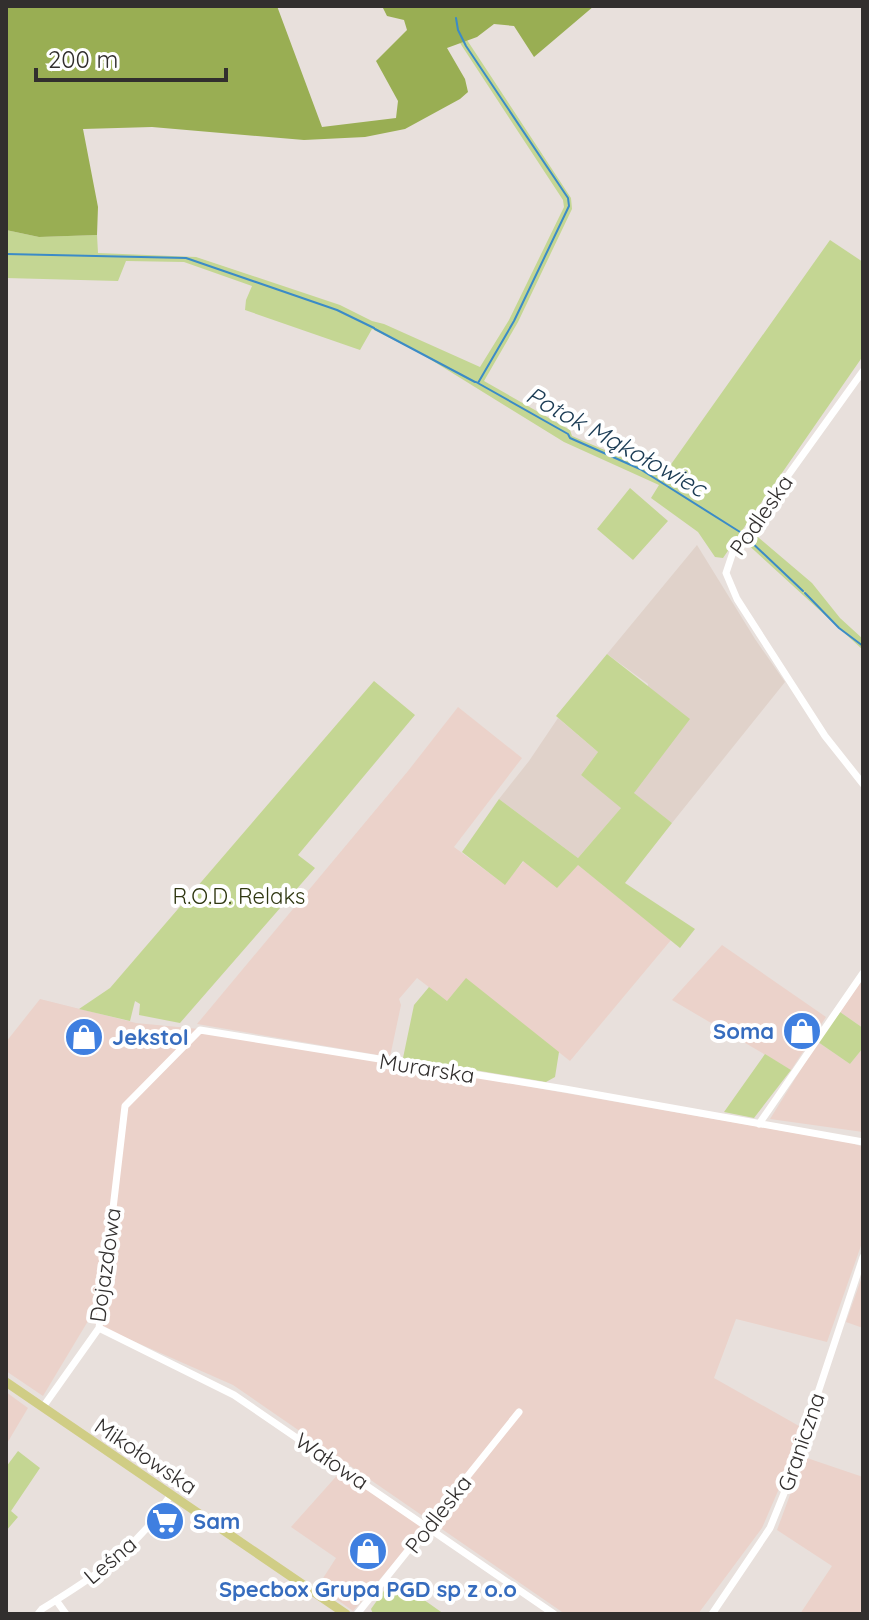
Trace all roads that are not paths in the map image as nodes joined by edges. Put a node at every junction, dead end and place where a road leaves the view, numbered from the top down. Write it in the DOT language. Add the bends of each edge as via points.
graph roads {
  1 [pos="863,371"];
  2 [pos="863,784"];
  3 [pos="863,973"];
  4 [pos="125,1106"];
  5 [pos="759,1124"];
  6 [pos="863,1142"];
  7 [pos="863,1257"];
  8 [pos="99,1328"];
  9 [pos="6,1382"];
  10 [pos="43,1407"];
  11 [pos="519,1412"];
  12 [pos="171,1495"];
  13 [pos="428,1527"];
  14 [pos="56,1600"];
  15 [pos="38,1614"];
  16 [pos="66,1614"];
  17 [pos="346,1614"];
  18 [pos="357,1614"];
  19 [pos="554,1614"];
  20 [pos="712,1614"];
  1 -- 2 [label="street, Podleska" via="733,552 726,573 737,599 825,736"];
  3 -- 5 [label="street"];
  4 -- 5 [label="street, Murarska" via="200,1030"];
  4 -- 8 [label="street, Dojazdowa"];
  5 -- 6 [label="street"];
  7 -- 20 [label="street, Graniczna" via="770,1528"];
  8 -- 10 [label="street, Dojazdowa"];
  8 -- 13 [label="street, Wałowa" via="234,1395"];
  9 -- 10 [label="main road, Mikołowska"];
  10 -- 12 [label="main road, Mikołowska"];
  11 -- 13 [label="street, Podleska"];
  12 -- 14 [label="street, Leśna" via="135,1541"];
  12 -- 17 [label="main road, Mikołowska"];
  13 -- 18 [label="street, Podleska"];
  13 -- 19 [label="street, Wałowa"];
  14 -- 15 [label="street, Leśna"];
  14 -- 16 [label="street"];
}
